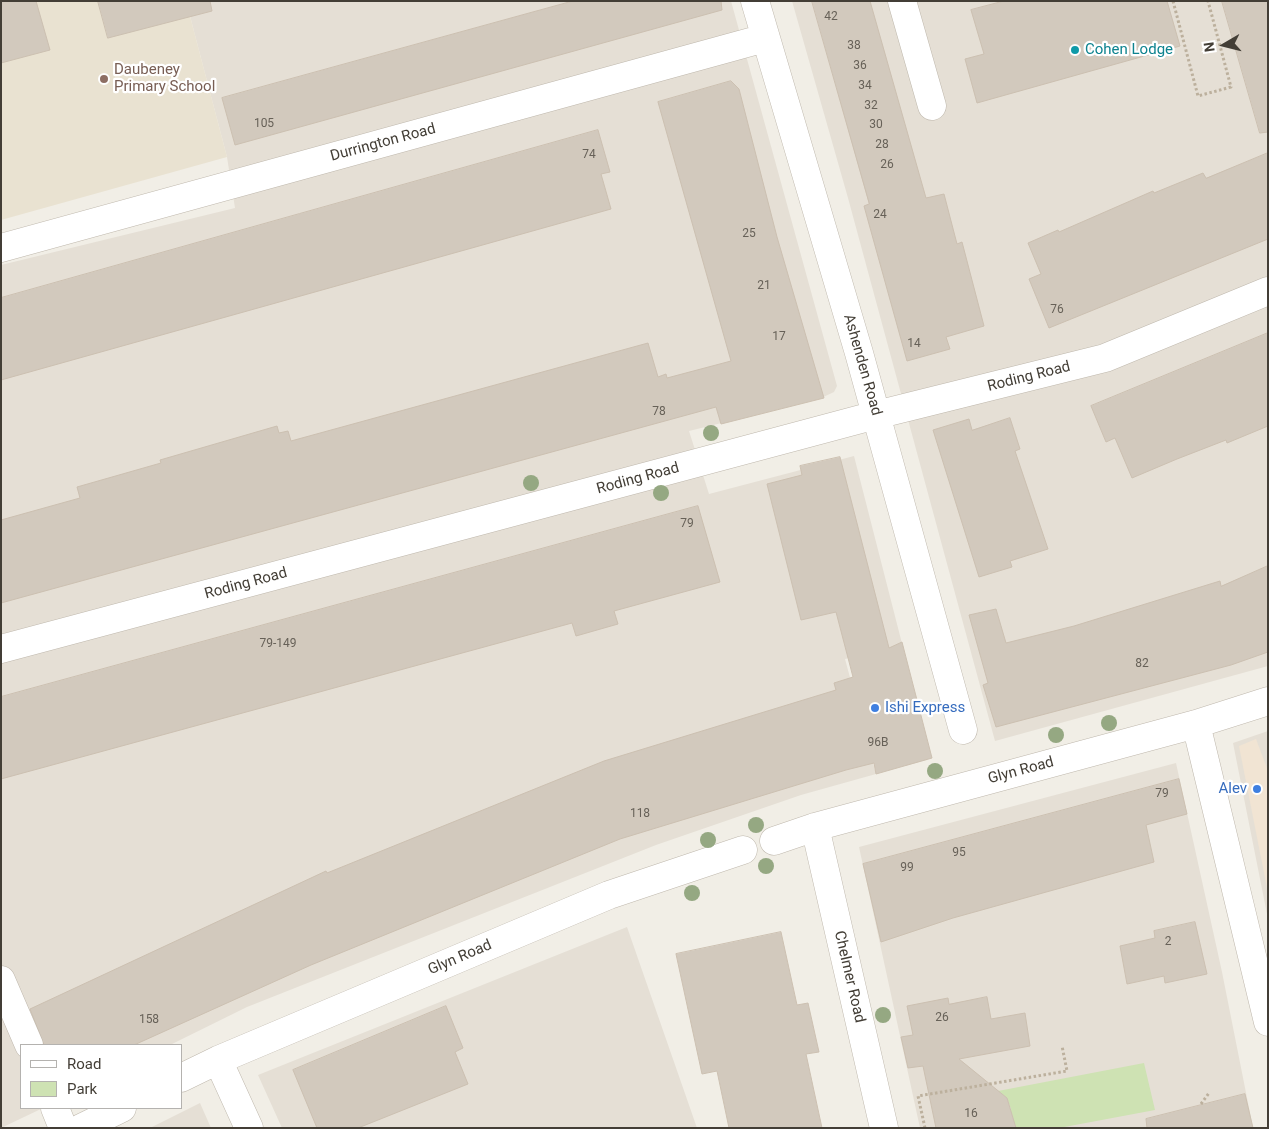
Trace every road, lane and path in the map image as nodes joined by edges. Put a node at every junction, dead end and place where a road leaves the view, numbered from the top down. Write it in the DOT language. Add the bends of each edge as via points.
graph roads {
  1 [pos="755,1"];
  2 [pos="902,1"];
  3 [pos="1173,1"];
  4 [pos="1208,1"];
  5 [pos="764,38"];
  6 [pos="932,106"];
  7 [pos="1,248"];
  8 [pos="1268,291"];
  9 [pos="876,415"];
  10 [pos="1,649"];
  11 [pos="1268,701"];
  12 [pos="1196,724"];
  13 [pos="963,730"];
  14 [pos="816,827"];
  15 [pos="774,842"];
  16 [pos="743,850"];
  17 [pos="1,980"];
  18 [pos="1268,1022"];
  19 [pos="29,1044"];
  20 [pos="1062,1046"];
  21 [pos="218,1060"];
  22 [pos="182,1078"];
  23 [pos="1209,1093"];
  24 [pos="1201,1104"];
  25 [pos="55,1109"];
  26 [pos="120,1109"];
  27 [pos="63,1128"];
  28 [pos="82,1128"];
  29 [pos="249,1128"];
  30 [pos="884,1128"];
  31 [pos="924,1128"];
  1 -- 5 [label="street, Ashenden Road"];
  2 -- 6 [label="street"];
  3 -- 4 [label="path" via="1198,96 1231,87"];
  5 -- 7 [label="street, Durrington Road"];
  5 -- 9 [label="street, Ashenden Road"];
  8 -- 9 [label="street, Roding Road" via="1105,358"];
  9 -- 10 [label="street, Roding Road"];
  9 -- 13 [label="street, Ashenden Road"];
  11 -- 12 [label="street, Glyn Road"];
  12 -- 14 [label="street, Glyn Road"];
  12 -- 18 [label="street"];
  14 -- 15 [label="street, Glyn Road"];
  14 -- 30 [label="street, Chelmer Road"];
  16 -- 21 [label="street, Glyn Road" via="609,895"];
  17 -- 19 [label="street"];
  20 -- 31 [label="path" via="1067,1071 918,1096"];
  21 -- 22 [label="street, Glyn Road"];
  21 -- 29 [label="street"];
  23 -- 24 [label="path"];
  25 -- 27 [label="street"];
  26 -- 28 [label="street"];
}
